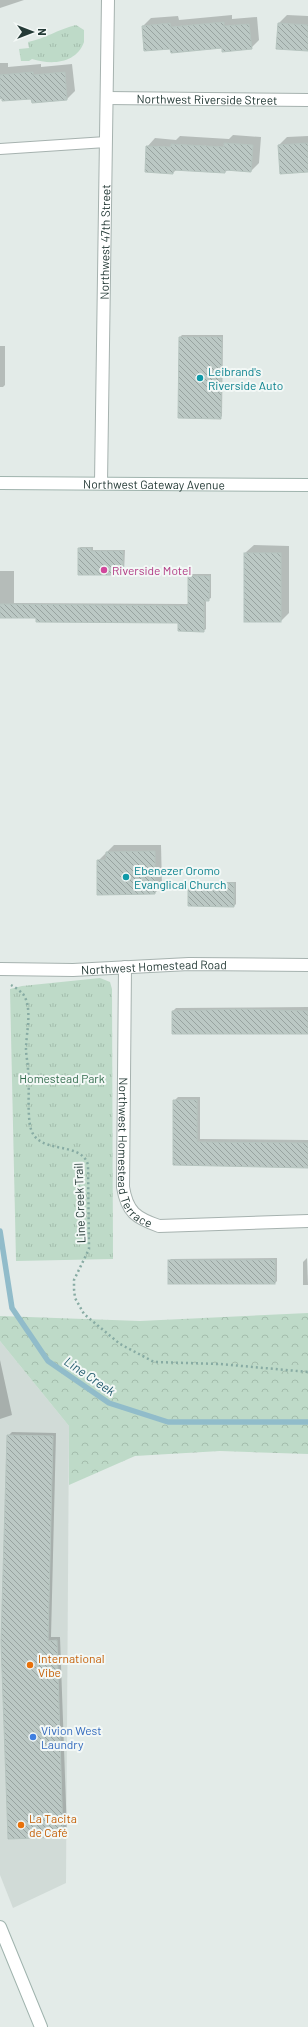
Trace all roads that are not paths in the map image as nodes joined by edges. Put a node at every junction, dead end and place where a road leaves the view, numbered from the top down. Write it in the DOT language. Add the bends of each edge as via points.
graph roads {
  1 [pos="108,0"];
  2 [pos="106,98"];
  3 [pos="308,100"];
  4 [pos="106,142"];
  5 [pos="0,149"];
  6 [pos="0,483"];
  7 [pos="101,483"];
  8 [pos="308,485"];
  9 [pos="308,965"];
  10 [pos="125,967"];
  11 [pos="0,969"];
  12 [pos="308,1221"];
  13 [pos="0,1927"];
  14 [pos="41,2027"];
  1 -- 2 [label="street, Northwest 47th Street"];
  2 -- 3 [label="street, Northwest Riverside Street"];
  2 -- 4 [label="street, Northwest 47th Street"];
  4 -- 5 [label="lane"];
  4 -- 7 [label="street, Northwest 47th Street"];
  6 -- 7 [label="street, Northwest Gateway Avenue"];
  7 -- 8 [label="street, Northwest Gateway Avenue"];
  9 -- 10 [label="street, Northwest Homestead Road" via="189,964"];
  10 -- 11 [label="street, Northwest Homestead Road" via="73,970"];
  10 -- 12 [label="street, Northwest Homestead Terrace" via="124,1187 125,1199 133,1213 140,1219 159,1226"];
  13 -- 14 [label="street"];
}
